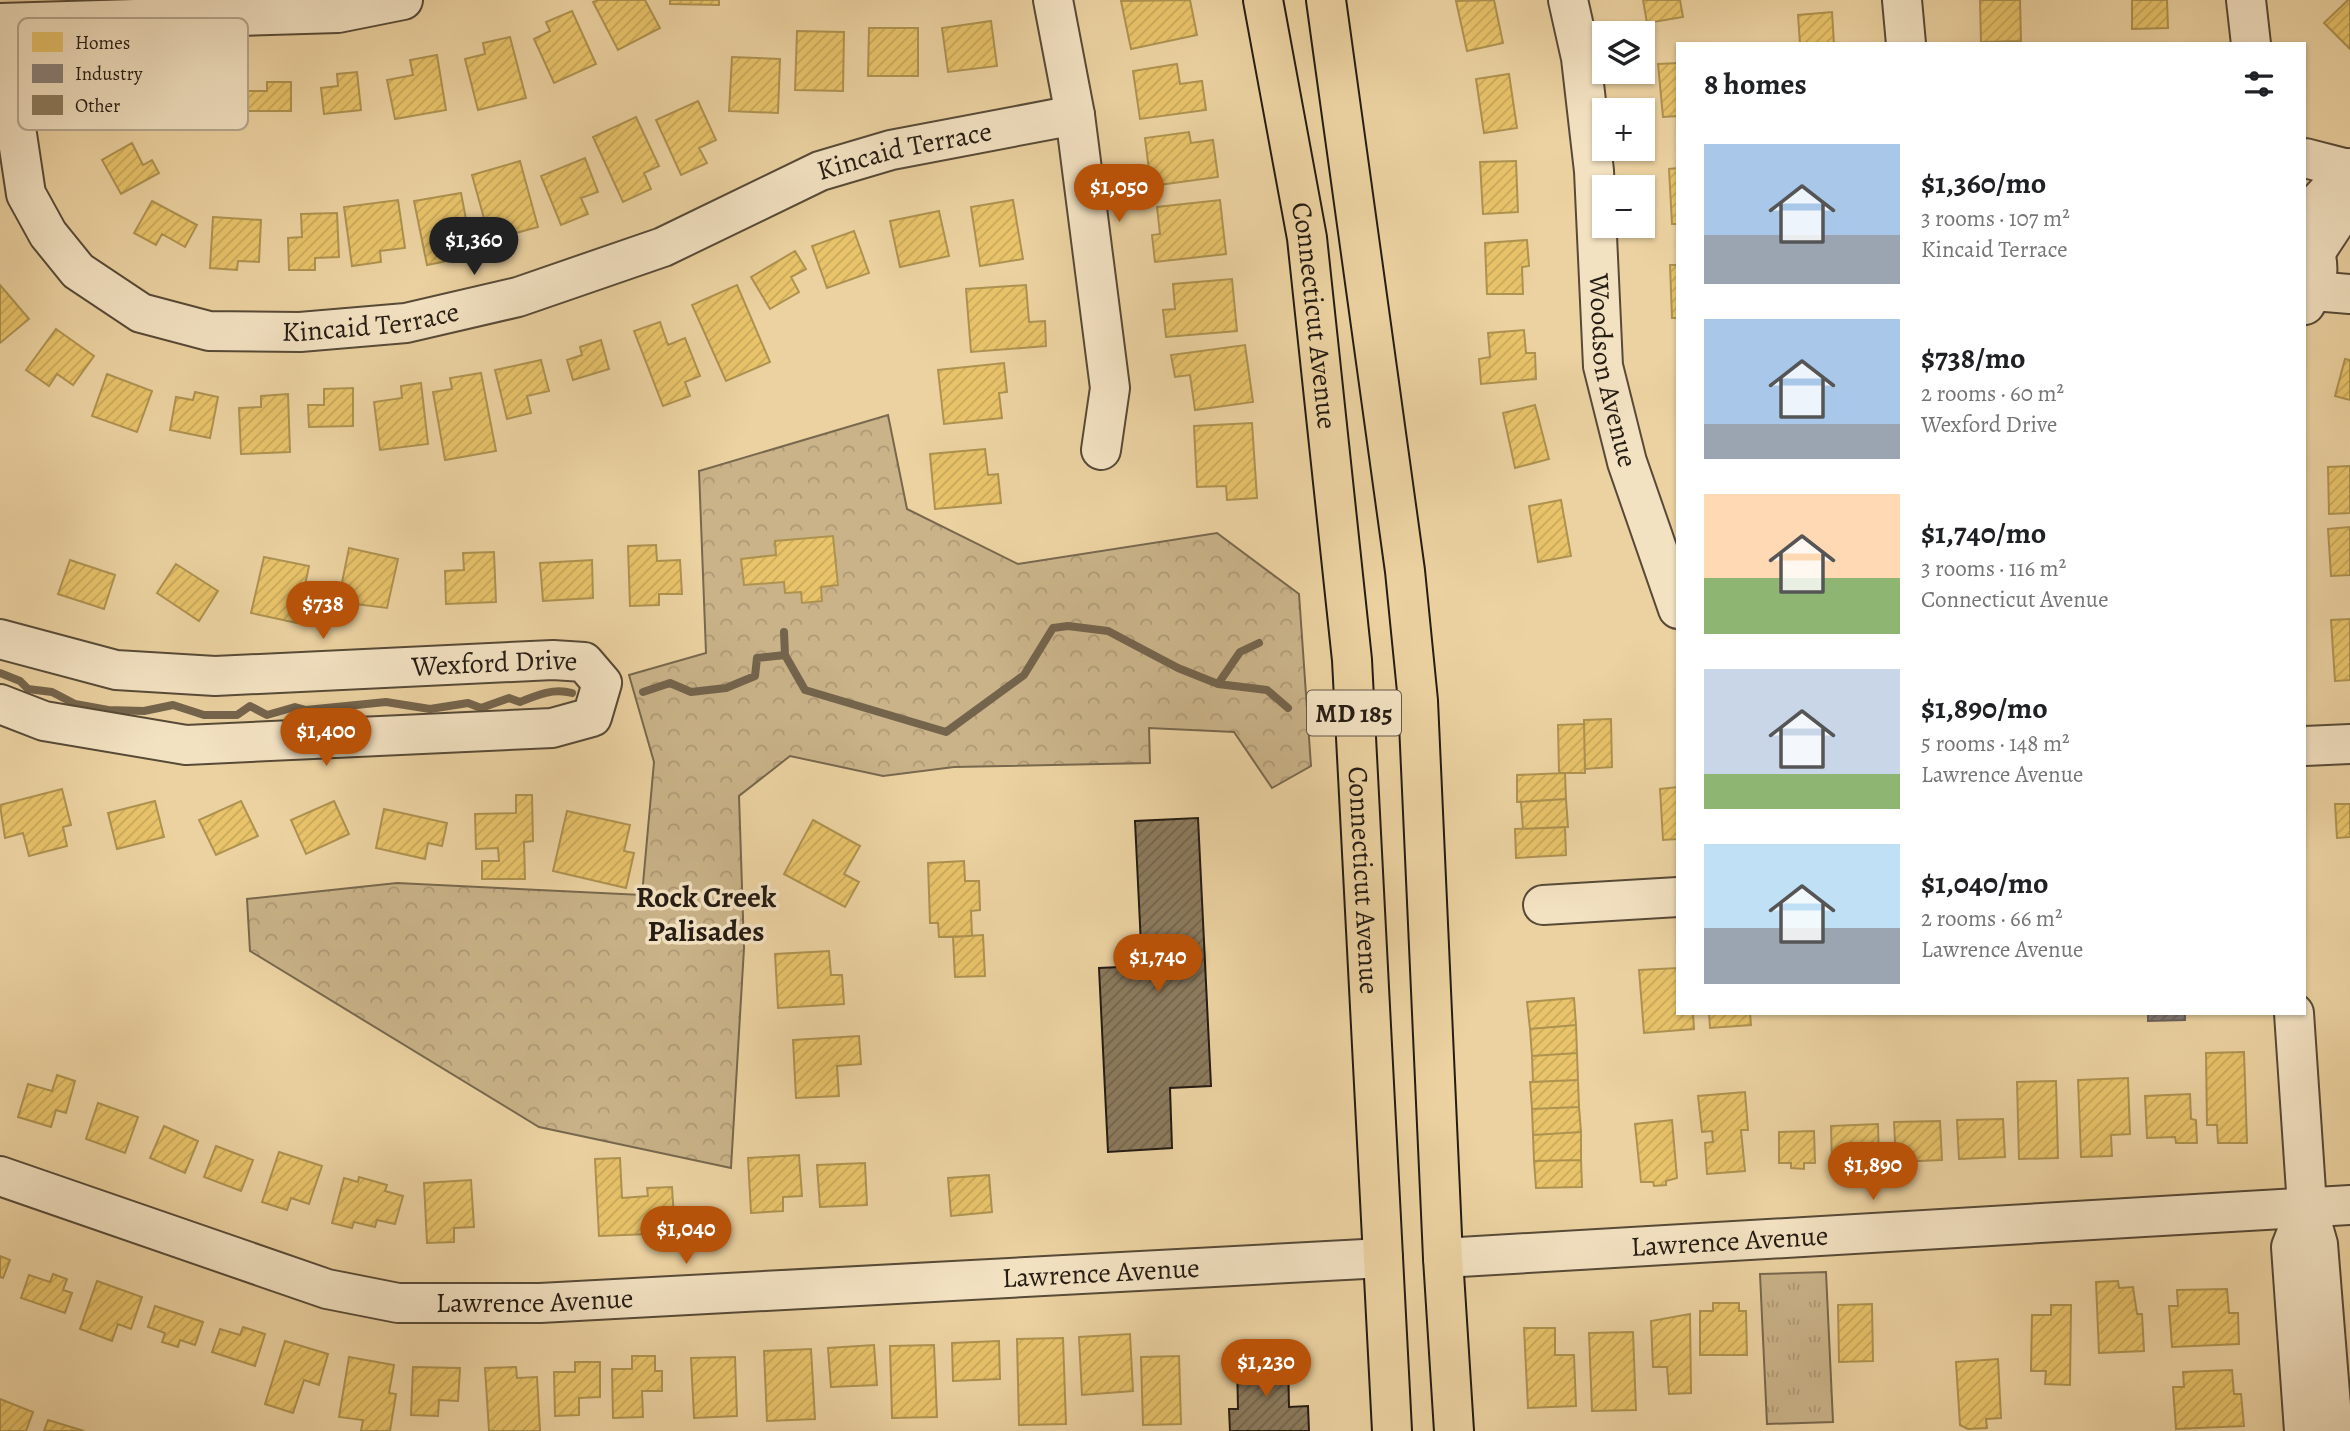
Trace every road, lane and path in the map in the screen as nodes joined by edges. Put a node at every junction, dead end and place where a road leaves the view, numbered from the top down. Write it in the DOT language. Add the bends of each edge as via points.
graph roads {
  1 [pos="403,0"];
  2 [pos="1053,0"];
  3 [pos="1263,0"];
  4 [pos="1326,0"];
  5 [pos="1568,0"];
  6 [pos="1902,0"];
  7 [pos="2246,0"];
  8 [pos="172,18"];
  9 [pos="7,23"];
  10 [pos="1906,42"];
  11 [pos="2251,42"];
  12 [pos="1076,114"];
  13 [pos="2306,158"];
  14 [pos="2349,179"];
  15 [pos="2306,211"];
  16 [pos="2310,244"];
  17 [pos="2323,297"];
  18 [pos="1101,450"];
  19 [pos="1676,606"];
  20 [pos="0,639"];
  21 [pos="1413,655"];
  22 [pos="1352,660"];
  23 [pos="0,704"];
  24 [pos="2350,744"];
  25 [pos="2306,746"];
  26 [pos="1676,897"];
  27 [pos="1543,905"];
  28 [pos="2294,1015"];
  29 [pos="0,1176"];
  30 [pos="2350,1205"];
  31 [pos="2307,1206"];
  32 [pos="1383,1258"];
  33 [pos="1443,1258"];
  34 [pos="1392,1431"];
  35 [pos="1454,1431"];
  36 [pos="2304,1431"];
  37 [pos="2333,1431"];
  1 -- 8 [label="street" via="338,13"];
  2 -- 12 [label="street"];
  3 -- 22 [label="main road, Connecticut Avenue / MD 185" via="1307,238"];
  4 -- 21 [label="main road, Connecticut Avenue / MD 185"];
  5 -- 19 [label="street, Woodson Avenue" via="1581,58 1594,171 1603,366 1628,462"];
  6 -- 10 [label="street"];
  7 -- 11 [label="street"];
  9 -- 12 [label="street, Kincaid Terrace" via="9,81 26,194 48,234 78,271 141,313 209,331 300,332 406,323 519,297 663,247 820,171 891,150"];
  12 -- 18 [label="street" via="1110,388"];
  13 -- 14 [label="street"];
  14 -- 15 [label="street"];
  14 -- 16 [label="street"];
  16 -- 17 [label="street"];
  20 -- 23 [label="street, Wexford Drive" via="116,670 215,676 553,660 584,662 602,683 592,717 552,728 186,745 44,721"];
  21 -- 22 [label="main road"];
  21 -- 33 [label="main road, Connecticut Avenue / MD 185"];
  22 -- 32 [label="main road, Connecticut Avenue / MD 185"];
  24 -- 25 [label="street"];
  26 -- 27 [label="street"];
  28 -- 31 [label="street"];
  29 -- 32 [label="street, Lawrence Avenue" via="327,1289 398,1303 540,1303"];
  30 -- 31 [label="street, Lawrence Avenue"];
  31 -- 33 [label="street, Lawrence Avenue"];
  31 -- 36 [label="street" via="2291,1247"];
  31 -- 37 [label="street" via="2318,1244"];
  32 -- 34 [label="main road, Connecticut Avenue / MD 185"];
  33 -- 35 [label="main road, Connecticut Avenue / MD 185"];
}
